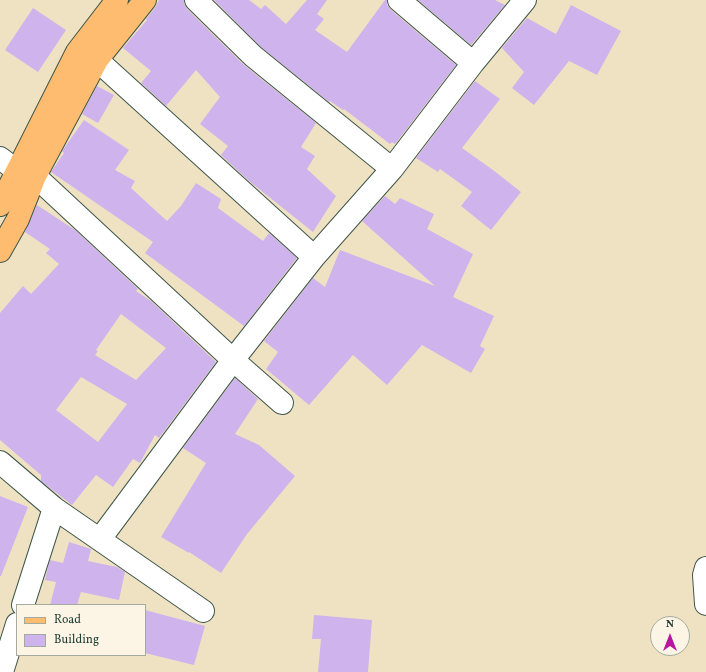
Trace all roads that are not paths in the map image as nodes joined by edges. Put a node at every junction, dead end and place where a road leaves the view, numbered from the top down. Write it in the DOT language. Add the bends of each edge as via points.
graph roads {
  1 [pos="117,0"];
  2 [pos="145,0"];
  3 [pos="196,0"];
  4 [pos="399,0"];
  5 [pos="525,0"];
  6 [pos="97,60"];
  7 [pos="473,64"];
  8 [pos="0,158"];
  9 [pos="392,169"];
  10 [pos="26,173"];
  11 [pos="0,205"];
  12 [pos="0,251"];
  13 [pos="314,257"];
  14 [pos="233,360"];
  15 [pos="282,403"];
  16 [pos="0,462"];
  17 [pos="54,508"];
  18 [pos="100,539"];
  19 [pos="706,568"];
  20 [pos="23,604"];
  21 [pos="706,604"];
  22 [pos="203,611"];
  23 [pos="16,627"];
  24 [pos="2,672"];
  1 -- 10 [label="main road" via="77,52"];
  2 -- 6 [label="main road"];
  3 -- 9 [label="street" via="253,56"];
  4 -- 7 [label="street"];
  5 -- 7 [label="street"];
  6 -- 10 [label="main road"];
  6 -- 13 [label="street"];
  7 -- 9 [label="street"];
  8 -- 10 [label="street"];
  9 -- 13 [label="street"];
  10 -- 11 [label="main road"];
  10 -- 12 [label="main road" via="18,219"];
  10 -- 14 [label="street"];
  13 -- 14 [label="street"];
  14 -- 15 [label="street"];
  14 -- 18 [label="street"];
  16 -- 17 [label="street"];
  17 -- 18 [label="street"];
  17 -- 20 [label="street"];
  18 -- 22 [label="street"];
  19 -- 21 [label="street"];
  23 -- 24 [label="street"];
}
